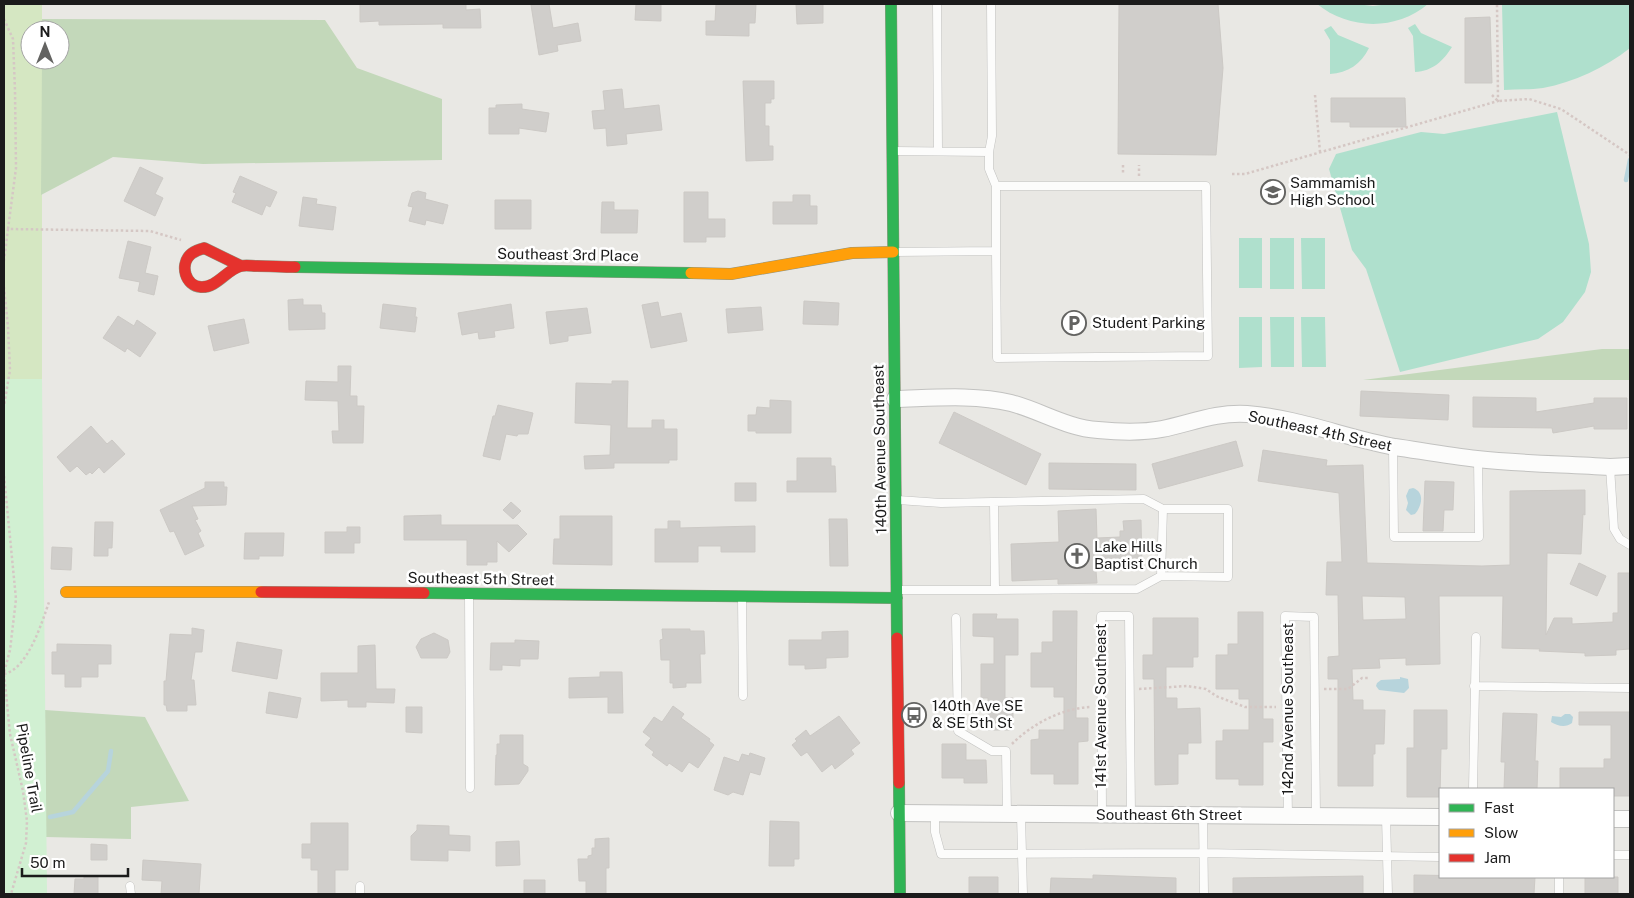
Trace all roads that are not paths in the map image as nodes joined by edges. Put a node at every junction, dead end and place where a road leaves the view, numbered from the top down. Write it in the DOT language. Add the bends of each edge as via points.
graph roads {
  1 [pos="891,4"];
  2 [pos="937,4"];
  3 [pos="991,4"];
  4 [pos="938,151"];
  5 [pos="892,152"];
  6 [pos="989,152"];
  7 [pos="996,186"];
  8 [pos="996,250"];
  9 [pos="893,252"];
  10 [pos="241,266"];
  11 [pos="895,399"];
  12 [pos="1393,447"];
  13 [pos="1478,459"];
  14 [pos="1610,466"];
  15 [pos="1630,466"];
  16 [pos="896,500"];
  17 [pos="994,502"];
  18 [pos="1162,509"];
  19 [pos="1630,545"];
  20 [pos="1161,576"];
  21 [pos="995,590"];
  22 [pos="66,592"];
  23 [pos="469,593"];
  24 [pos="897,594"];
  25 [pos="742,596"];
  26 [pos="956,618"];
  27 [pos="1476,637"];
  28 [pos="1474,686"];
  29 [pos="1630,688"];
  30 [pos="744,696"];
  31 [pos="470,788"];
  32 [pos="1473,788"];
  33 [pos="899,813"];
  34 [pos="935,814"];
  35 [pos="1014,814"];
  36 [pos="1102,815"];
  37 [pos="1131,815"];
  38 [pos="1202,816"];
  39 [pos="1288,816"];
  40 [pos="1316,816"];
  41 [pos="1386,817"];
  42 [pos="1439,818"];
  43 [pos="1614,819"];
  44 [pos="1630,819"];
  45 [pos="1203,853"];
  46 [pos="1022,854"];
  47 [pos="1614,855"];
  48 [pos="1630,855"];
  49 [pos="1387,856"];
  50 [pos="1439,856"];
  51 [pos="1559,878"];
  52 [pos="900,894"];
  53 [pos="1023,894"];
  54 [pos="1204,894"];
  55 [pos="1388,894"];
  56 [pos="1559,894"];
  1 -- 5 [label="street, 140th Avenue Southeast"];
  2 -- 4 [label="lane"];
  3 -- 6 [label="lane" via="992,136"];
  4 -- 5 [label="lane"];
  4 -- 6 [label="lane"];
  5 -- 9 [label="street, 140th Avenue Southeast"];
  6 -- 7 [label="lane" via="989,169"];
  7 -- 8 [label="lane"];
  7 -- 8 [label="lane" via="1206,186 1208,356 997,358"];
  8 -- 9 [label="lane"];
  9 -- 10 [label="street, Southeast 3rd Place" via="852,253 731,274"];
  9 -- 11 [label="street, 140th Avenue Southeast"];
  10 -- 10 [label="street, Southeast 3rd Place" via="204,248 188,255 184,266 187,278 202,287"];
  11 -- 12 [label="street, Southeast 4th Street" via="968,397 991,400 1071,425 1130,432 1161,429 1212,416 1250,414"];
  11 -- 16 [label="street, 140th Avenue Southeast"];
  12 -- 13 [label="street, Southeast 4th Street"];
  12 -- 13 [label="lane" via="1394,537 1479,537"];
  13 -- 14 [label="street, Southeast 4th Street"];
  14 -- 15 [label="street, Southeast 4th Street"];
  14 -- 19 [label="lane" via="1614,530"];
  16 -- 17 [label="lane"];
  16 -- 24 [label="street, 140th Avenue Southeast"];
  17 -- 18 [label="lane" via="1144,499"];
  17 -- 21 [label="lane"];
  18 -- 20 [label="lane"];
  18 -- 20 [label="lane" via="1228,509 1228,577"];
  20 -- 21 [label="lane" via="1137,589"];
  21 -- 24 [label="lane"];
  22 -- 23 [label="street, Southeast 5th Street"];
  23 -- 25 [label="street, Southeast 5th Street"];
  23 -- 31 [label="lane"];
  24 -- 25 [label="street, Southeast 5th Street"];
  24 -- 33 [label="street, 140th Avenue Southeast"];
  25 -- 30 [label="lane"];
  26 -- 35 [label="lane" via="958,732 992,751 1006,751"];
  27 -- 28 [label="lane"];
  28 -- 29 [label="lane"];
  28 -- 32 [label="lane"];
  33 -- 34 [label="street, Southeast 6th Street"];
  33 -- 52 [label="street, 140th Avenue Southeast"];
  34 -- 35 [label="street, Southeast 6th Street"];
  34 -- 46 [label="lane" via="935,832 941,854"];
  35 -- 36 [label="street, Southeast 6th Street"];
  35 -- 46 [label="lane"];
  36 -- 37 [label="street, Southeast 6th Street"];
  36 -- 37 [label="lane, 141st Avenue Southeast" via="1101,616 1129,616"];
  37 -- 38 [label="street, Southeast 6th Street"];
  38 -- 39 [label="street, Southeast 6th Street"];
  38 -- 45 [label="lane"];
  39 -- 40 [label="street, Southeast 6th Street"];
  39 -- 40 [label="lane, 142nd Avenue Southeast" via="1285,616 1314,617"];
  40 -- 41 [label="street, Southeast 6th Street"];
  41 -- 42 [label="street, Southeast 6th Street"];
  41 -- 49 [label="lane"];
  43 -- 44 [label="street"];
  45 -- 46 [label="lane"];
  45 -- 49 [label="lane"];
  45 -- 54 [label="lane"];
  46 -- 53 [label="lane"];
  47 -- 48 [label="lane"];
  49 -- 50 [label="lane"];
  49 -- 55 [label="lane"];
  51 -- 56 [label="lane"];
}
